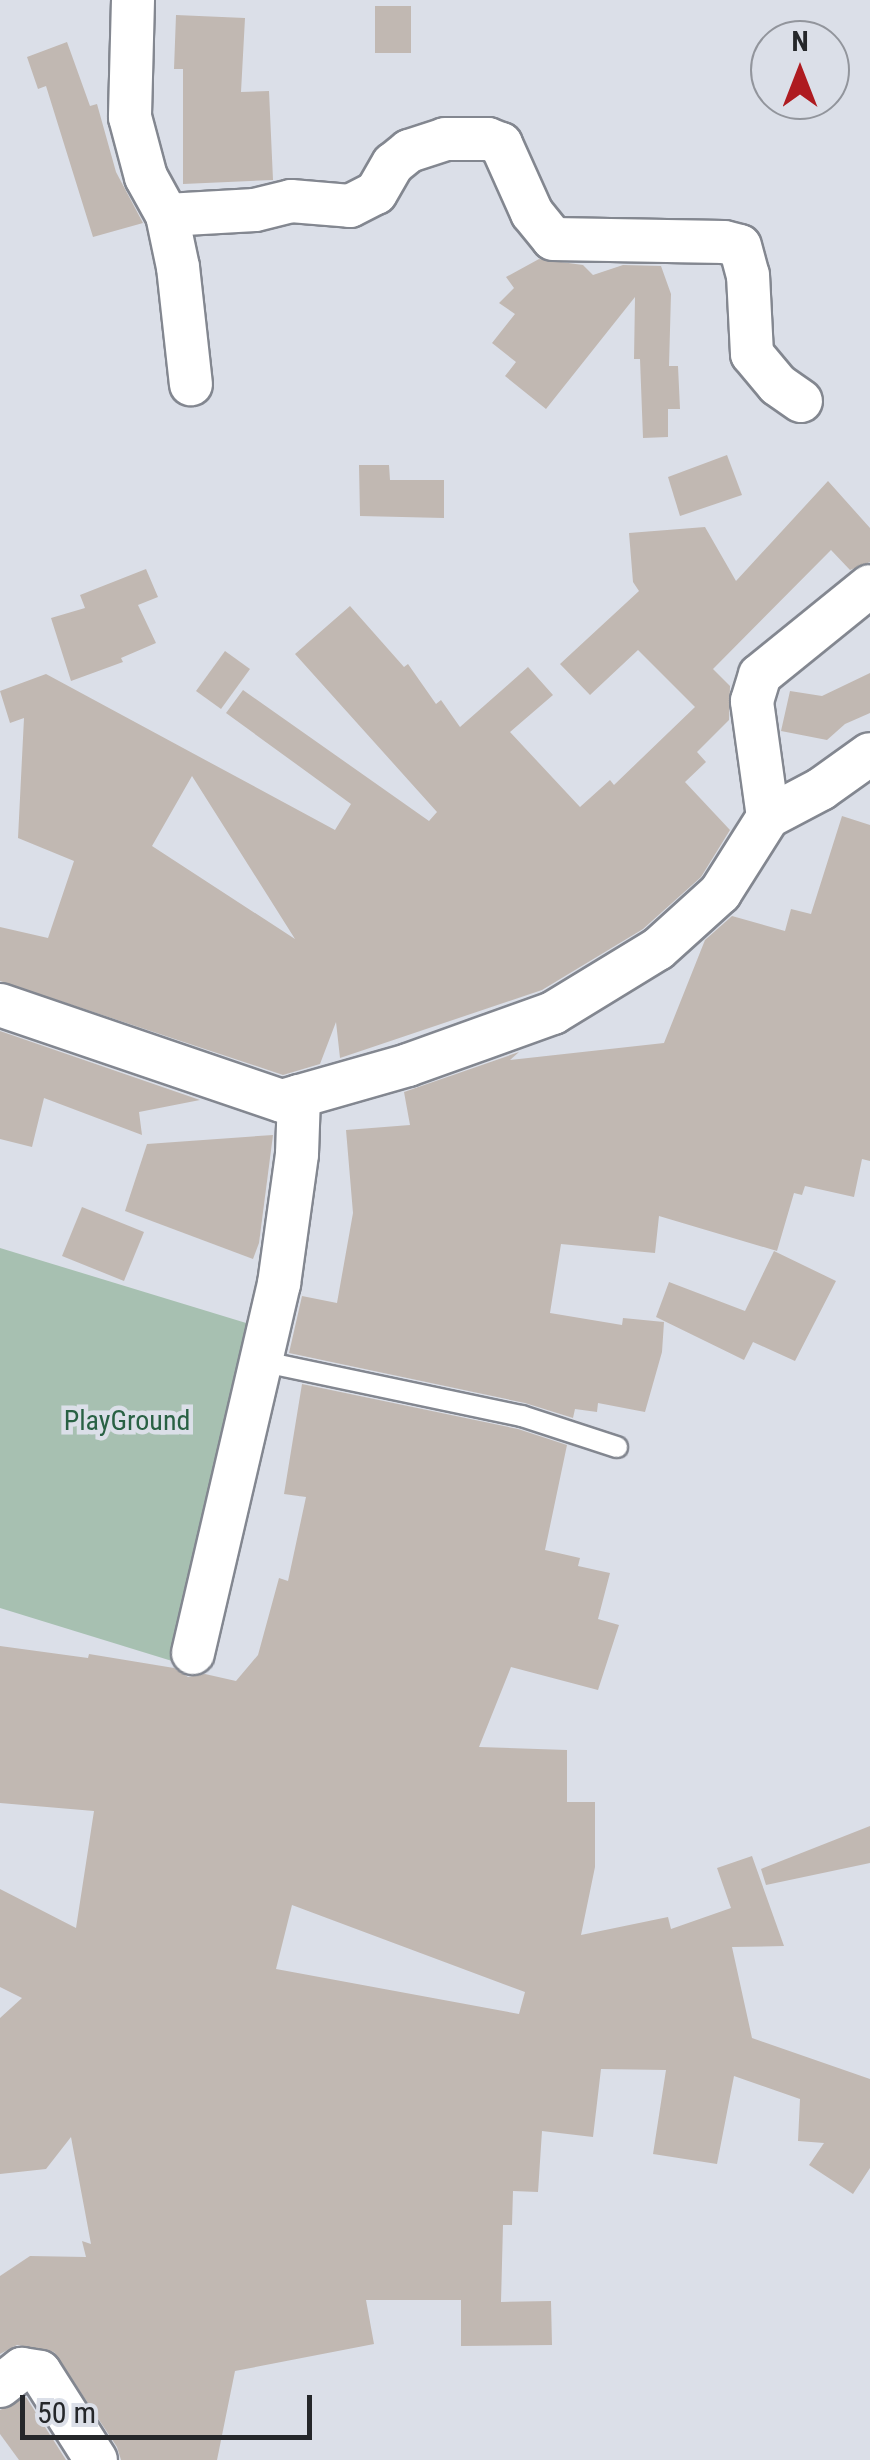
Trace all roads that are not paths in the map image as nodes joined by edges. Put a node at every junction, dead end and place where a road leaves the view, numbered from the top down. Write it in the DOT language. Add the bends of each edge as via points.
graph roads {
  1 [pos="133,0"];
  2 [pos="166,215"];
  3 [pos="190,384"];
  4 [pos="801,401"];
  5 [pos="870,586"];
  6 [pos="870,754"];
  7 [pos="768,817"];
  8 [pos="0,1005"];
  9 [pos="300,1096"];
  10 [pos="260,1362"];
  11 [pos="618,1446"];
  12 [pos="193,1653"];
  13 [pos="0,2386"];
  14 [pos="96,2460"];
  1 -- 2 [label="street" via="130,116 141,163"];
  2 -- 3 [label="street"];
  2 -- 4 [label="street" via="291,201 350,206 376,193 409,151 445,139 488,138 501,144 538,224 553,239 740,246 752,354"];
  5 -- 7 [label="street" via="760,675 754,690"];
  6 -- 7 [label="street"];
  7 -- 9 [label="street" via="708,904 617,978 490,1038"];
  8 -- 9 [label="street" via="270,1098"];
  9 -- 10 [label="street" via="288,1224"];
  10 -- 11 [label="lane" via="522,1416"];
  10 -- 12 [label="street"];
  13 -- 14 [label="street" via="22,2369 40,2372"];
}
